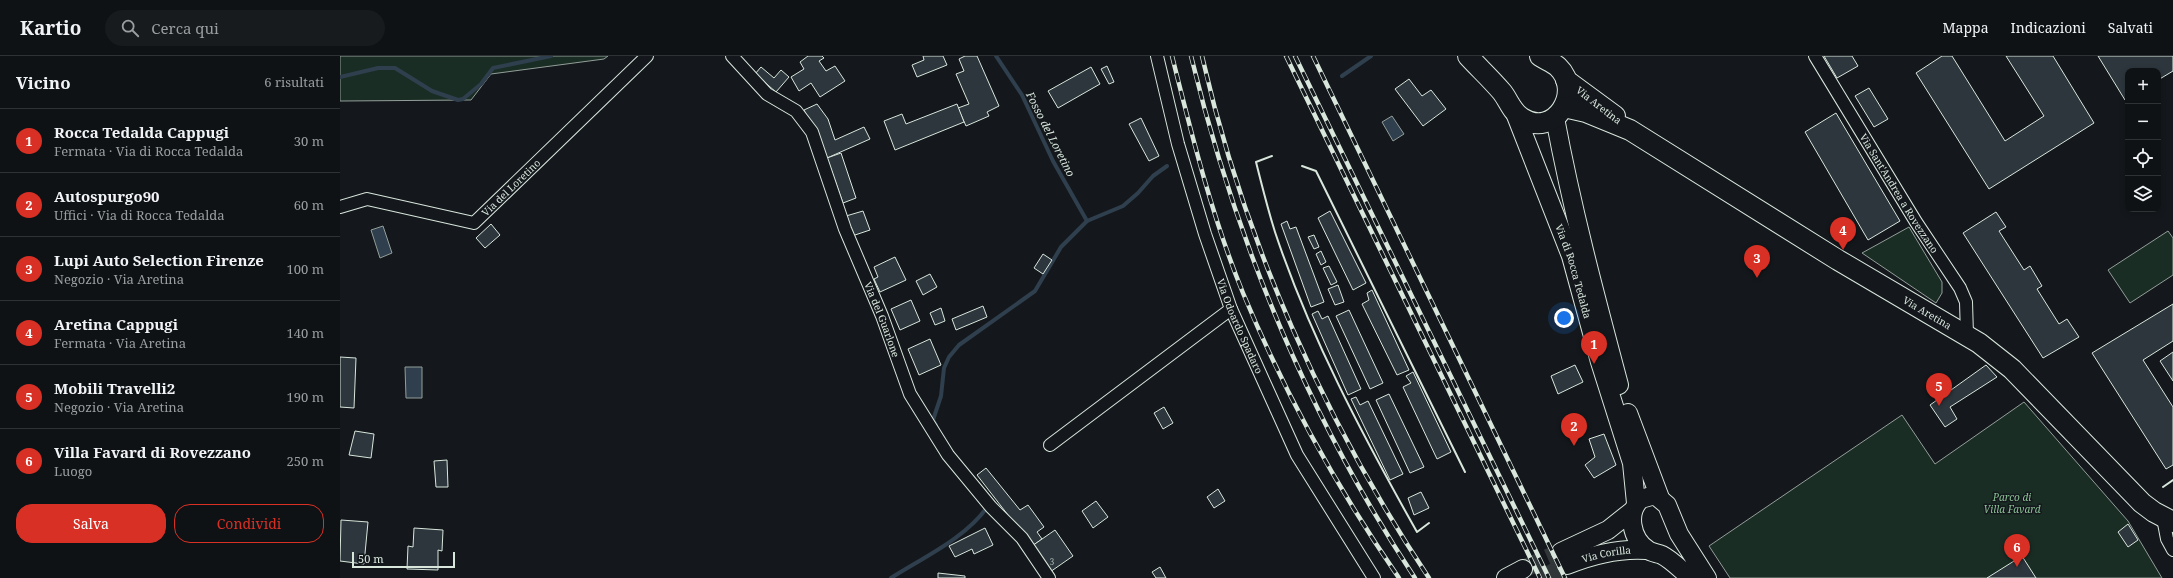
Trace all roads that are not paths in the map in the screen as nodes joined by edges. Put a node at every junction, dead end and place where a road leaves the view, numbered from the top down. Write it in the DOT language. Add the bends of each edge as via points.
graph roads {
  1 [pos="647,56"];
  2 [pos="732,56"];
  3 [pos="1158,56"];
  4 [pos="1468,56"];
  5 [pos="1540,56"];
  6 [pos="1815,56"];
  7 [pos="1566,80"];
  8 [pos="1560,112"];
  9 [pos="1515,113"];
  10 [pos="1630,130"];
  11 [pos="340,207"];
  12 [pos="1231,309"];
  13 [pos="1967,335"];
  14 [pos="1050,445"];
  15 [pos="1660,498"];
  16 [pos="1634,507"];
  17 [pos="2168,520"];
  18 [pos="1679,534"];
  19 [pos="2173,550"];
  20 [pos="1654,552"];
  21 [pos="1524,569"];
  22 [pos="1373,577"];
  23 [pos="1049,578"];
  24 [pos="1506,578"];
  25 [pos="1691,578"];
  26 [pos="1707,578"];
  1 -- 11 [label="street, Via del Loretino" via="474,223 368,199"];
  2 -- 23 [label="street, Via del Guarlone" via="767,94 796,111 812,132 845,229 882,316 910,394 948,455 1022,538"];
  3 -- 12 [label="street, Via Odoardo Spadaro" via="1178,144"];
  4 -- 9 [label="main road" via="1503,93"];
  5 -- 7 [label="main road, Via Aretina" via="1558,68"];
  6 -- 13 [label="street, Via Sant'Andrea a Rovezzano" via="1963,294 1967,311"];
  7 -- 8 [label="main road" via="1568,95"];
  7 -- 10 [label="main road, Via Aretina" via="1595,100"];
  8 -- 9 [label="main road" via="1537,123 1523,119"];
  8 -- 10 [label="main road, Via Aretina" via="1586,112"];
  8 -- 15 [label="street, Via di Rocca Tedalda" via="1561,157 1586,265 1619,385"];
  9 -- 16 [label="street, Via di Rocca Tedalda" via="1571,256 1600,362 1632,463"];
  10 -- 13 [label="main road, Via Aretina" via="1833,257"];
  12 -- 14 [label="street"];
  12 -- 22 [label="street, Via Odoardo Spadaro" via="1297,455"];
  13 -- 17 [label="main road, Via Aretina" via="2012,369 2123,485 2148,508"];
  15 -- 16 [label="street" via="1647,496"];
  15 -- 18 [label="street, Via di Rocca Tedalda" via="1671,512"];
  16 -- 20 [label="street, Via di Rocca Tedalda" via="1635,533 1642,544"];
  16 -- 20 [label="street, Via Corilla" via="1608,530 1564,559 1635,549"];
  17 -- 19 [label="street, Via Aretina" via="2167,539"];
  18 -- 20 [label="street" via="1676,547"];
  18 -- 26 [label="street, Via di Rocca Tedalda"];
  20 -- 25 [label="street, Via di Rocca Tedalda"];
  21 -- 24 [label="street"];
}
